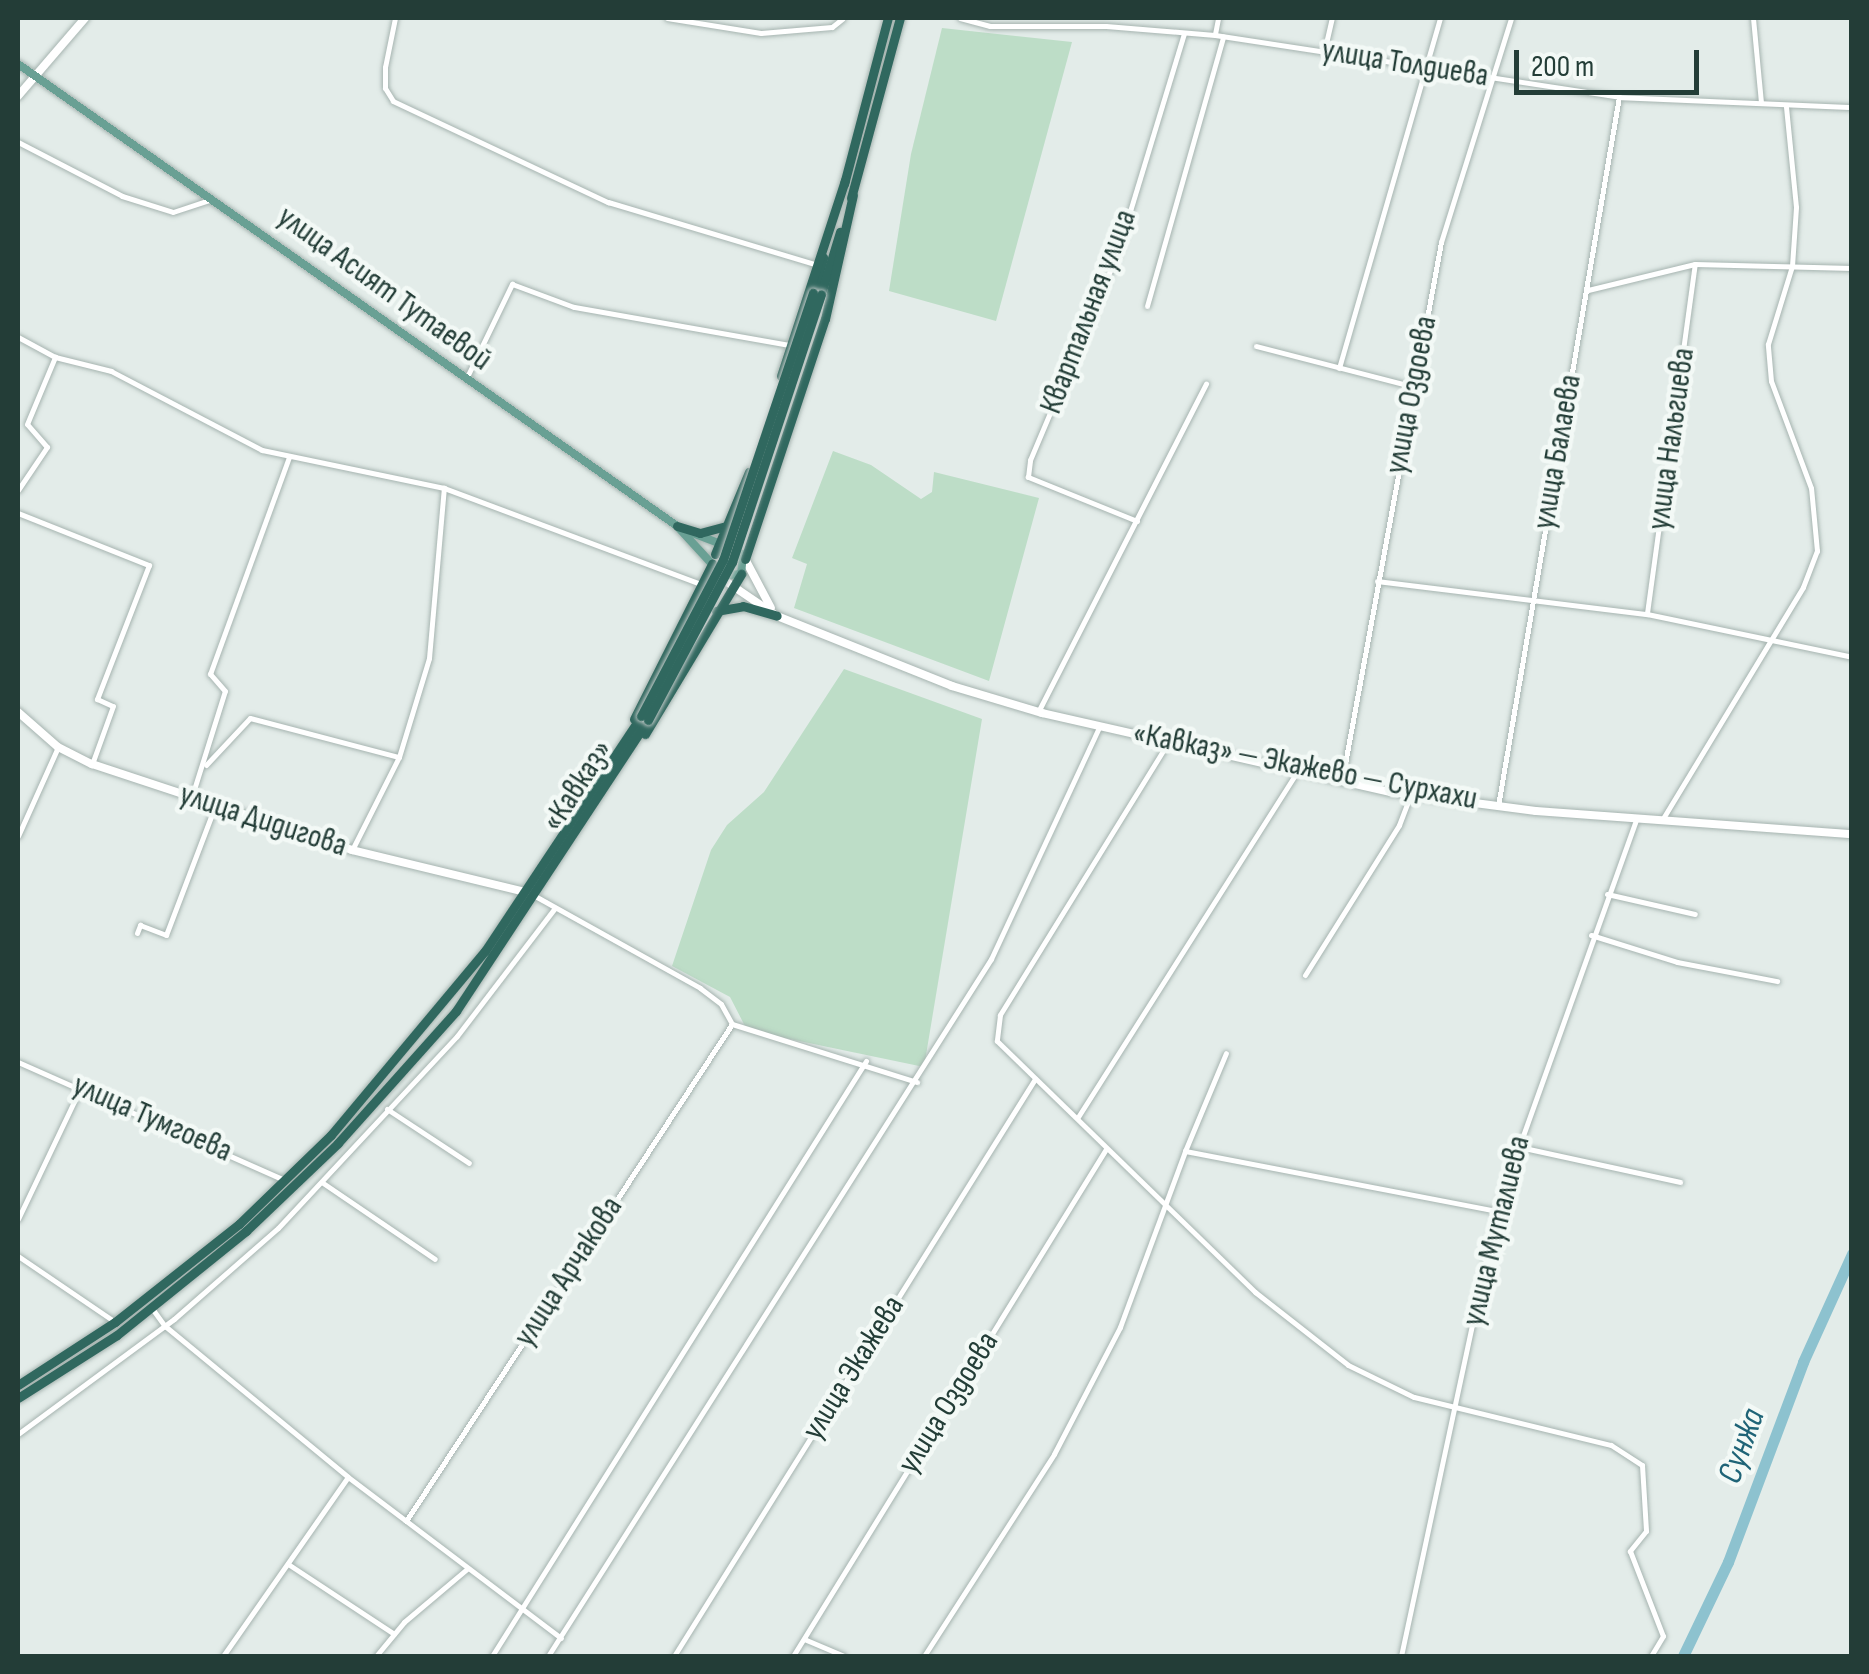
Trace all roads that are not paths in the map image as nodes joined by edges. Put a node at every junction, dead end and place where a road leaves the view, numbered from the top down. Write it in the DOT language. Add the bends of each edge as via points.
graph roads {
  1 [pos="85,18"];
  2 [pos="395,18"];
  3 [pos="667,18"];
  4 [pos="843,18"];
  5 [pos="888,18"];
  6 [pos="900,18"];
  7 [pos="960,18"];
  8 [pos="1106,18"];
  9 [pos="1154,18"];
  10 [pos="1218,18"];
  11 [pos="1332,18"];
  12 [pos="1440,18"];
  13 [pos="1511,18"];
  14 [pos="1753,18"];
  15 [pos="1106,26"];
  16 [pos="1152,30"];
  17 [pos="1184,34"];
  18 [pos="1215,36"];
  19 [pos="1223,37"];
  20 [pos="1324,52"];
  21 [pos="18,64"];
  22 [pos="1428,65"];
  23 [pos="33,74"];
  24 [pos="1492,78"];
  25 [pos="18,96"];
  26 [pos="1618,98"];
  27 [pos="1760,102"];
  28 [pos="1786,106"];
  29 [pos="1852,107"];
  30 [pos="18,142"];
  31 [pos="845,180"];
  32 [pos="852,195"];
  33 [pos="214,198"];
  34 [pos="814,264"];
  35 [pos="1696,264"];
  36 [pos="1792,266"];
  37 [pos="1852,268"];
  38 [pos="1588,290"];
  39 [pos="817,293"];
  40 [pos="1147,306"];
  41 [pos="18,337"];
  42 [pos="790,345"];
  43 [pos="1256,346"];
  44 [pos="55,357"];
  45 [pos="1339,368"];
  46 [pos="466,379"];
  47 [pos="1206,383"];
  48 [pos="1414,386"];
  49 [pos="289,457"];
  50 [pos="444,488"];
  51 [pos="18,490"];
  52 [pos="18,513"];
  53 [pos="1137,522"];
  54 [pos="678,526"];
  55 [pos="726,526"];
  56 [pos="718,555"];
  57 [pos="745,559"];
  58 [pos="741,574"];
  59 [pos="721,578"];
  60 [pos="1377,581"];
  61 [pos="703,585"];
  62 [pos="733,586"];
  63 [pos="1532,598"];
  64 [pos="714,613"];
  65 [pos="1647,614"];
  66 [pos="776,616"];
  67 [pos="1772,639"];
  68 [pos="1852,657"];
  69 [pos="18,712"];
  70 [pos="1038,712"];
  71 [pos="644,718"];
  72 [pos="1100,726"];
  73 [pos="1169,741"];
  74 [pos="58,747"];
  75 [pos="399,756"];
  76 [pos="611,761"];
  77 [pos="92,764"];
  78 [pos="204,766"];
  79 [pos="620,769"];
  80 [pos="1298,770"];
  81 [pos="1342,780"];
  82 [pos="1411,794"];
  83 [pos="190,798"];
  84 [pos="215,806"];
  85 [pos="1498,806"];
  86 [pos="1637,818"];
  87 [pos="1662,820"];
  88 [pos="1852,834"];
  89 [pos="18,836"];
  90 [pos="352,850"];
  91 [pos="530,894"];
  92 [pos="1607,894"];
  93 [pos="555,908"];
  94 [pos="1695,914"];
  95 [pos="137,933"];
  96 [pos="1591,935"];
  97 [pos="1305,975"];
  98 [pos="1776,981"];
  99 [pos="732,1024"];
  100 [pos="1226,1053"];
  101 [pos="18,1062"];
  102 [pos="866,1062"];
  103 [pos="1035,1079"];
  104 [pos="917,1082"];
  105 [pos="81,1086"];
  106 [pos="388,1109"];
  107 [pos="1078,1118"];
  108 [pos="1514,1146"];
  109 [pos="1106,1148"];
  110 [pos="1185,1151"];
  111 [pos="469,1163"];
  112 [pos="284,1180"];
  113 [pos="1680,1182"];
  114 [pos="323,1183"];
  115 [pos="1166,1204"];
  116 [pos="1496,1211"];
  117 [pos="18,1220"];
  118 [pos="18,1256"];
  119 [pos="435,1259"];
  120 [pos="151,1307"];
  121 [pos="115,1322"];
  122 [pos="165,1326"];
  123 [pos="18,1370"];
  124 [pos="30,1378"];
  125 [pos="18,1385"];
  126 [pos="18,1398"];
  127 [pos="1457,1411"];
  128 [pos="18,1434"];
  129 [pos="348,1477"];
  130 [pos="406,1521"];
  131 [pos="288,1564"];
  132 [pos="468,1568"];
  133 [pos="523,1609"];
  134 [pos="394,1634"];
  135 [pos="561,1638"];
  136 [pos="804,1639"];
  137 [pos="223,1656"];
  138 [pos="376,1656"];
  139 [pos="492,1656"];
  140 [pos="548,1656"];
  141 [pos="674,1656"];
  142 [pos="792,1656"];
  143 [pos="844,1656"];
  144 [pos="924,1656"];
  145 [pos="1401,1656"];
  146 [pos="1650,1656"];
  1 -- 23 [label="main road"];
  2 -- 34 [label="street" via="384,88 393,101 608,202"];
  3 -- 4 [label="street" via="762,33 832,28"];
  5 -- 31 [label="highway, «Кавказ»"];
  6 -- 32 [label="highway, «Кавказ»"];
  7 -- 15 [label="street, улица Толдиева" via="990,26"];
  8 -- 15 [label="street"];
  9 -- 16 [label="street"];
  10 -- 18 [label="street"];
  11 -- 20 [label="street"];
  12 -- 22 [label="street"];
  13 -- 24 [label="street, улица Оздоева"];
  14 -- 27 [label="street"];
  15 -- 16 [label="street, улица Толдиева"];
  16 -- 17 [label="street, улица Толдиева"];
  17 -- 18 [label="street, улица Толдиева"];
  17 -- 53 [label="street, Квартальная улица" via="1117,254 1028,478"];
  18 -- 19 [label="street, улица Толдиева"];
  19 -- 20 [label="street, улица Толдиева"];
  19 -- 40 [label="street"];
  20 -- 22 [label="street, улица Толдиева"];
  21 -- 23 [label="main road, улица Асият Тутаевой"];
  22 -- 24 [label="street, улица Толдиева"];
  22 -- 45 [label="street"];
  23 -- 25 [label="main road"];
  23 -- 33 [label="main road, улица Асият Тутаевой"];
  24 -- 26 [label="street, улица Толдиева"];
  24 -- 48 [label="street, улица Оздоева" via="1441,242"];
  26 -- 27 [label="street, улица Толдиева"];
  26 -- 38 [label="street, улица Балаева"];
  27 -- 28 [label="street, улица Толдиева"];
  28 -- 29 [label="street, улица Толдиева"];
  28 -- 36 [label="street" via="1796,207"];
  30 -- 33 [label="street" via="122,196 173,212"];
  31 -- 34 [label="highway, «Кавказ»"];
  31 -- 39 [label="highway, «Кавказ»"];
  32 -- 39 [label="highway, «Кавказ»"];
  32 -- 57 [label="highway" via="825,319"];
  33 -- 46 [label="main road, улица Асият Тутаевой"];
  34 -- 42 [label="highway, «Кавказ»"];
  35 -- 36 [label="street"];
  35 -- 38 [label="street"];
  35 -- 65 [label="street, улица Нальгиева"];
  36 -- 37 [label="street"];
  36 -- 67 [label="street" via="1768,344 1771,381 1811,488 1818,551"];
  38 -- 63 [label="street, улица Балаева"];
  39 -- 71 [label="highway, «Кавказ», bridge" via="722,560"];
  41 -- 44 [label="street"];
  42 -- 46 [label="street" via="590,310 512,284"];
  42 -- 55 [label="highway, «Кавказ»"];
  43 -- 45 [label="street"];
  44 -- 49 [label="street" via="111,371 262,450"];
  44 -- 51 [label="street" via="27,424 47,447"];
  45 -- 48 [label="street"];
  46 -- 54 [label="main road, улица Асият Тутаевой"];
  47 -- 53 [label="street"];
  48 -- 60 [label="street, улица Оздоева"];
  49 -- 50 [label="street"];
  49 -- 78 [label="street" via="210,674 225,691"];
  50 -- 61 [label="street"];
  50 -- 75 [label="street" via="429,658"];
  52 -- 77 [label="street" via="149,565 97,698 112,706"];
  53 -- 70 [label="street"];
  54 -- 55 [label="highway" via="700,533"];
  54 -- 56 [label="main road"];
  54 -- 56 [label="main road, улица Асият Тутаевой"];
  55 -- 56 [label="highway, «Кавказ»"];
  56 -- 57 [label="main road"];
  56 -- 59 [label="main road"];
  56 -- 61 [label="highway, «Кавказ»"];
  57 -- 58 [label="main road"];
  57 -- 66 [label="main road"];
  58 -- 59 [label="main road"];
  58 -- 62 [label="highway"];
  59 -- 62 [label="main road, «Кавказ» — Экажево — Сурхахи"];
  60 -- 63 [label="street"];
  60 -- 81 [label="street, улица Оздоева"];
  61 -- 76 [label="highway, «Кавказ»"];
  62 -- 64 [label="highway"];
  62 -- 66 [label="main road, «Кавказ» — Экажево — Сурхахи"];
  63 -- 65 [label="street"];
  63 -- 85 [label="street, улица Балаева"];
  64 -- 66 [label="highway" via="743,606"];
  64 -- 79 [label="highway"];
  65 -- 67 [label="street"];
  66 -- 70 [label="main road, «Кавказ» — Экажево — Сурхахи" via="952,686"];
  67 -- 68 [label="street"];
  67 -- 87 [label="street"];
  69 -- 74 [label="main road, улица Дидигова"];
  70 -- 72 [label="main road, «Кавказ» — Экажево — Сурхахи"];
  71 -- 76 [label="highway, «Кавказ»"];
  71 -- 79 [label="highway, «Кавказ»"];
  72 -- 73 [label="main road, «Кавказ» — Экажево — Сурхахи"];
  72 -- 104 [label="street" via="999,943"];
  73 -- 80 [label="main road, «Кавказ» — Экажево — Сурхахи"];
  73 -- 103 [label="street" via="1000,1016 997,1041"];
  74 -- 77 [label="main road, улица Дидигова"];
  74 -- 89 [label="street"];
  75 -- 78 [label="street" via="250,718"];
  75 -- 90 [label="street"];
  76 -- 91 [label="highway, «Кавказ»"];
  77 -- 83 [label="main road, улица Дидигова"];
  78 -- 83 [label="street"];
  79 -- 91 [label="highway, «Кавказ»"];
  80 -- 81 [label="main road, «Кавказ» — Экажево — Сурхахи"];
  80 -- 107 [label="street"];
  81 -- 82 [label="main road, «Кавказ» — Экажево — Сурхахи"];
  82 -- 85 [label="main road, «Кавказ» — Экажево — Сурхахи"];
  82 -- 97 [label="street" via="1399,825"];
  83 -- 84 [label="main road, улица Дидигова"];
  84 -- 90 [label="main road, улица Дидигова"];
  84 -- 95 [label="street" via="166,934 140,925"];
  85 -- 86 [label="main road, «Кавказ» — Экажево — Сурхахи"];
  86 -- 87 [label="main road, «Кавказ» — Экажево — Сурхахи"];
  86 -- 92 [label="street, улица Муталиева"];
  87 -- 88 [label="main road, «Кавказ» — Экажево — Сурхахи"];
  90 -- 91 [label="main road, улица Дидигова"];
  91 -- 93 [label="street"];
  91 -- 112 [label="highway, «Кавказ»" via="380,1082"];
  91 -- 120 [label="highway, «Кавказ»" via="456,1011 338,1143 246,1232"];
  92 -- 94 [label="street"];
  92 -- 96 [label="street, улица Муталиева"];
  93 -- 99 [label="street" via="700,988 721,1004"];
  93 -- 106 [label="street" via="457,1036"];
  96 -- 98 [label="street" via="1676,962"];
  96 -- 108 [label="street, улица Муталиева"];
  99 -- 102 [label="street"];
  99 -- 130 [label="street, улица Арчакова"];
  100 -- 110 [label="street"];
  101 -- 105 [label="street, улица Тумгоева"];
  102 -- 104 [label="street"];
  102 -- 133 [label="street"];
  103 -- 107 [label="street"];
  103 -- 141 [label="street, улица Экажева"];
  104 -- 135 [label="street"];
  105 -- 112 [label="street, улица Тумгоева"];
  105 -- 117 [label="street"];
  106 -- 111 [label="street"];
  106 -- 114 [label="street"];
  107 -- 109 [label="street"];
  108 -- 113 [label="street"];
  108 -- 116 [label="street, улица Муталиева"];
  109 -- 115 [label="street"];
  109 -- 136 [label="street, улица Оздоева"];
  110 -- 115 [label="street"];
  110 -- 116 [label="street"];
  112 -- 121 [label="highway, «Кавказ»"];
  114 -- 119 [label="street"];
  114 -- 122 [label="street"];
  115 -- 127 [label="street" via="1254,1292 1348,1364"];
  115 -- 144 [label="street" via="1120,1327 1054,1454"];
  116 -- 127 [label="street, улица Муталиева"];
  118 -- 121 [label="street"];
  120 -- 122 [label="street"];
  120 -- 126 [label="highway, «Кавказ»"];
  121 -- 124 [label="highway, «Кавказ»"];
  122 -- 128 [label="street"];
  122 -- 129 [label="street"];
  123 -- 124 [label="street"];
  124 -- 125 [label="highway, «Кавказ»"];
  127 -- 145 [label="street, улица Муталиева"];
  127 -- 146 [label="street" via="1612,1445 1642,1465 1646,1531 1630,1551 1663,1636"];
  129 -- 130 [label="street"];
  129 -- 131 [label="street"];
  130 -- 132 [label="street"];
  131 -- 134 [label="street"];
  131 -- 137 [label="street"];
  132 -- 133 [label="street"];
  132 -- 134 [label="street"];
  133 -- 135 [label="street"];
  133 -- 139 [label="street"];
  134 -- 138 [label="street"];
  135 -- 140 [label="street"];
  136 -- 142 [label="street, улица Оздоева"];
  136 -- 143 [label="street"];
}
